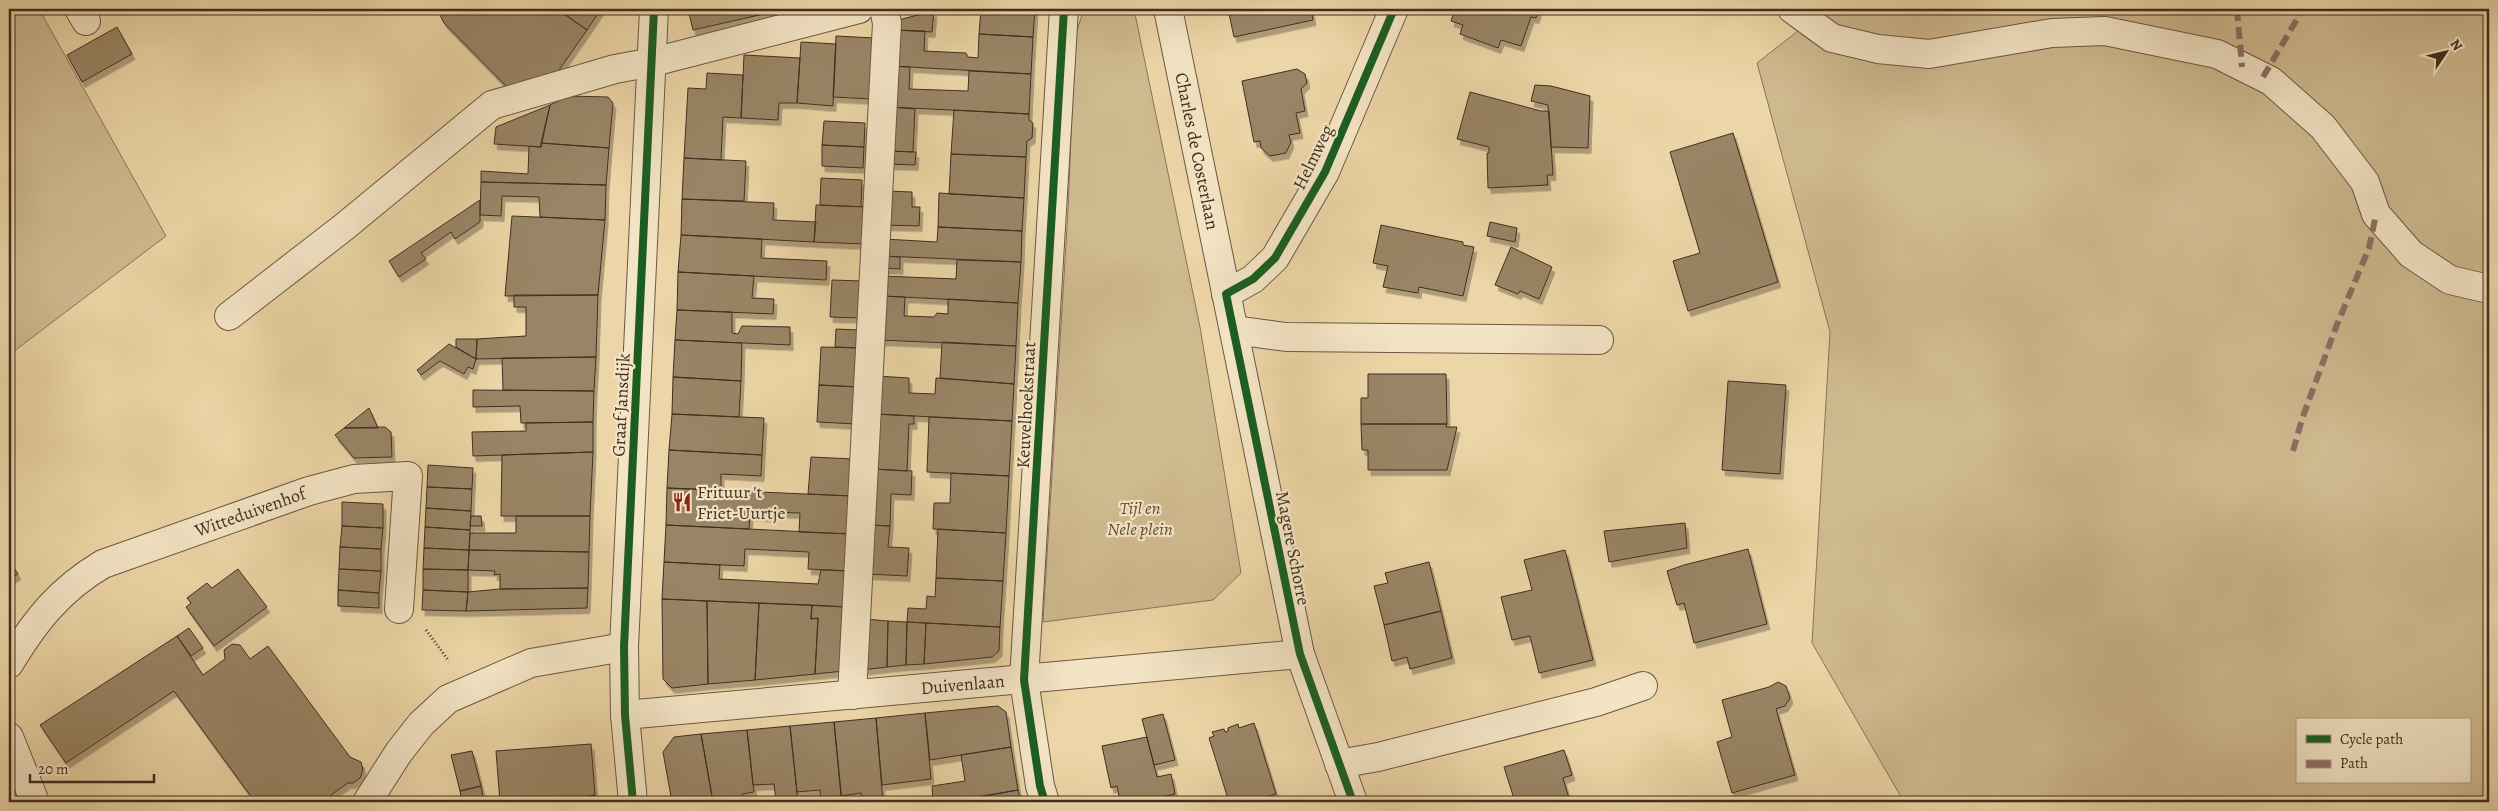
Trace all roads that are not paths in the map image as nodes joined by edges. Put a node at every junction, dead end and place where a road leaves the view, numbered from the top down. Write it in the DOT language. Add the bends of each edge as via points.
graph roads {
  1 [pos="654,9"];
  2 [pos="860,9"];
  3 [pos="884,9"];
  4 [pos="1064,9"];
  5 [pos="1168,9"];
  6 [pos="1394,9"];
  7 [pos="1792,9"];
  8 [pos="653,62"];
  9 [pos="2489,289"];
  10 [pos="1226,294"];
  11 [pos="229,316"];
  12 [pos="1234,330"];
  13 [pos="1599,340"];
  14 [pos="399,604"];
  15 [pos="624,647"];
  16 [pos="1300,654"];
  17 [pos="9,664"];
  18 [pos="1024,680"];
  19 [pos="1643,686"];
  20 [pos="852,695"];
  21 [pos="625,715"];
  22 [pos="9,737"];
  23 [pos="1339,764"];
  24 [pos="35,802"];
  25 [pos="367,802"];
  26 [pos="633,802"];
  27 [pos="1045,802"];
  28 [pos="1353,802"];
  1 -- 8 [label="street, Graaf Jansdijk"];
  2 -- 8 [label="street"];
  3 -- 20 [label="street" via="887,23"];
  4 -- 18 [label="street, Keuvelhoekstraat"];
  5 -- 10 [label="street, Charles de Costerlaan"];
  6 -- 10 [label="street, Helmweg" via="1325,172 1275,258 1253,279"];
  7 -- 9 [label="street" via="1832,38 1878,49 1929,54 2052,33 2105,31 2217,54 2272,81 2323,127 2366,182 2376,214 2411,254 2450,280"];
  8 -- 11 [label="street" via="616,69 492,104 344,227"];
  8 -- 15 [label="street, Graaf Jansdijk"];
  10 -- 12 [label="street, Magere Schorre"];
  12 -- 13 [label="street" via="1286,337"];
  12 -- 16 [label="street, Magere Schorre"];
  14 -- 17 [label="street, Witteduivenhof" via="408,476 354,479 309,491 103,564 77,579 52,602 30,629"];
  15 -- 21 [label="street, Graaf Jansdijk"];
  15 -- 25 [label="street" via="531,663 448,699 421,724"];
  16 -- 18 [label="street, Duivenlaan"];
  16 -- 23 [label="street, Magere Schorre"];
  18 -- 20 [label="street, Duivenlaan"];
  18 -- 27 [label="street, Keuvelhoekstraat"];
  19 -- 23 [label="street" via="1596,702"];
  20 -- 21 [label="street, Duivenlaan"];
  21 -- 26 [label="street, Graaf Jansdijk"];
  22 -- 24 [label="street"];
  23 -- 28 [label="street, Magere Schorre"];
}
